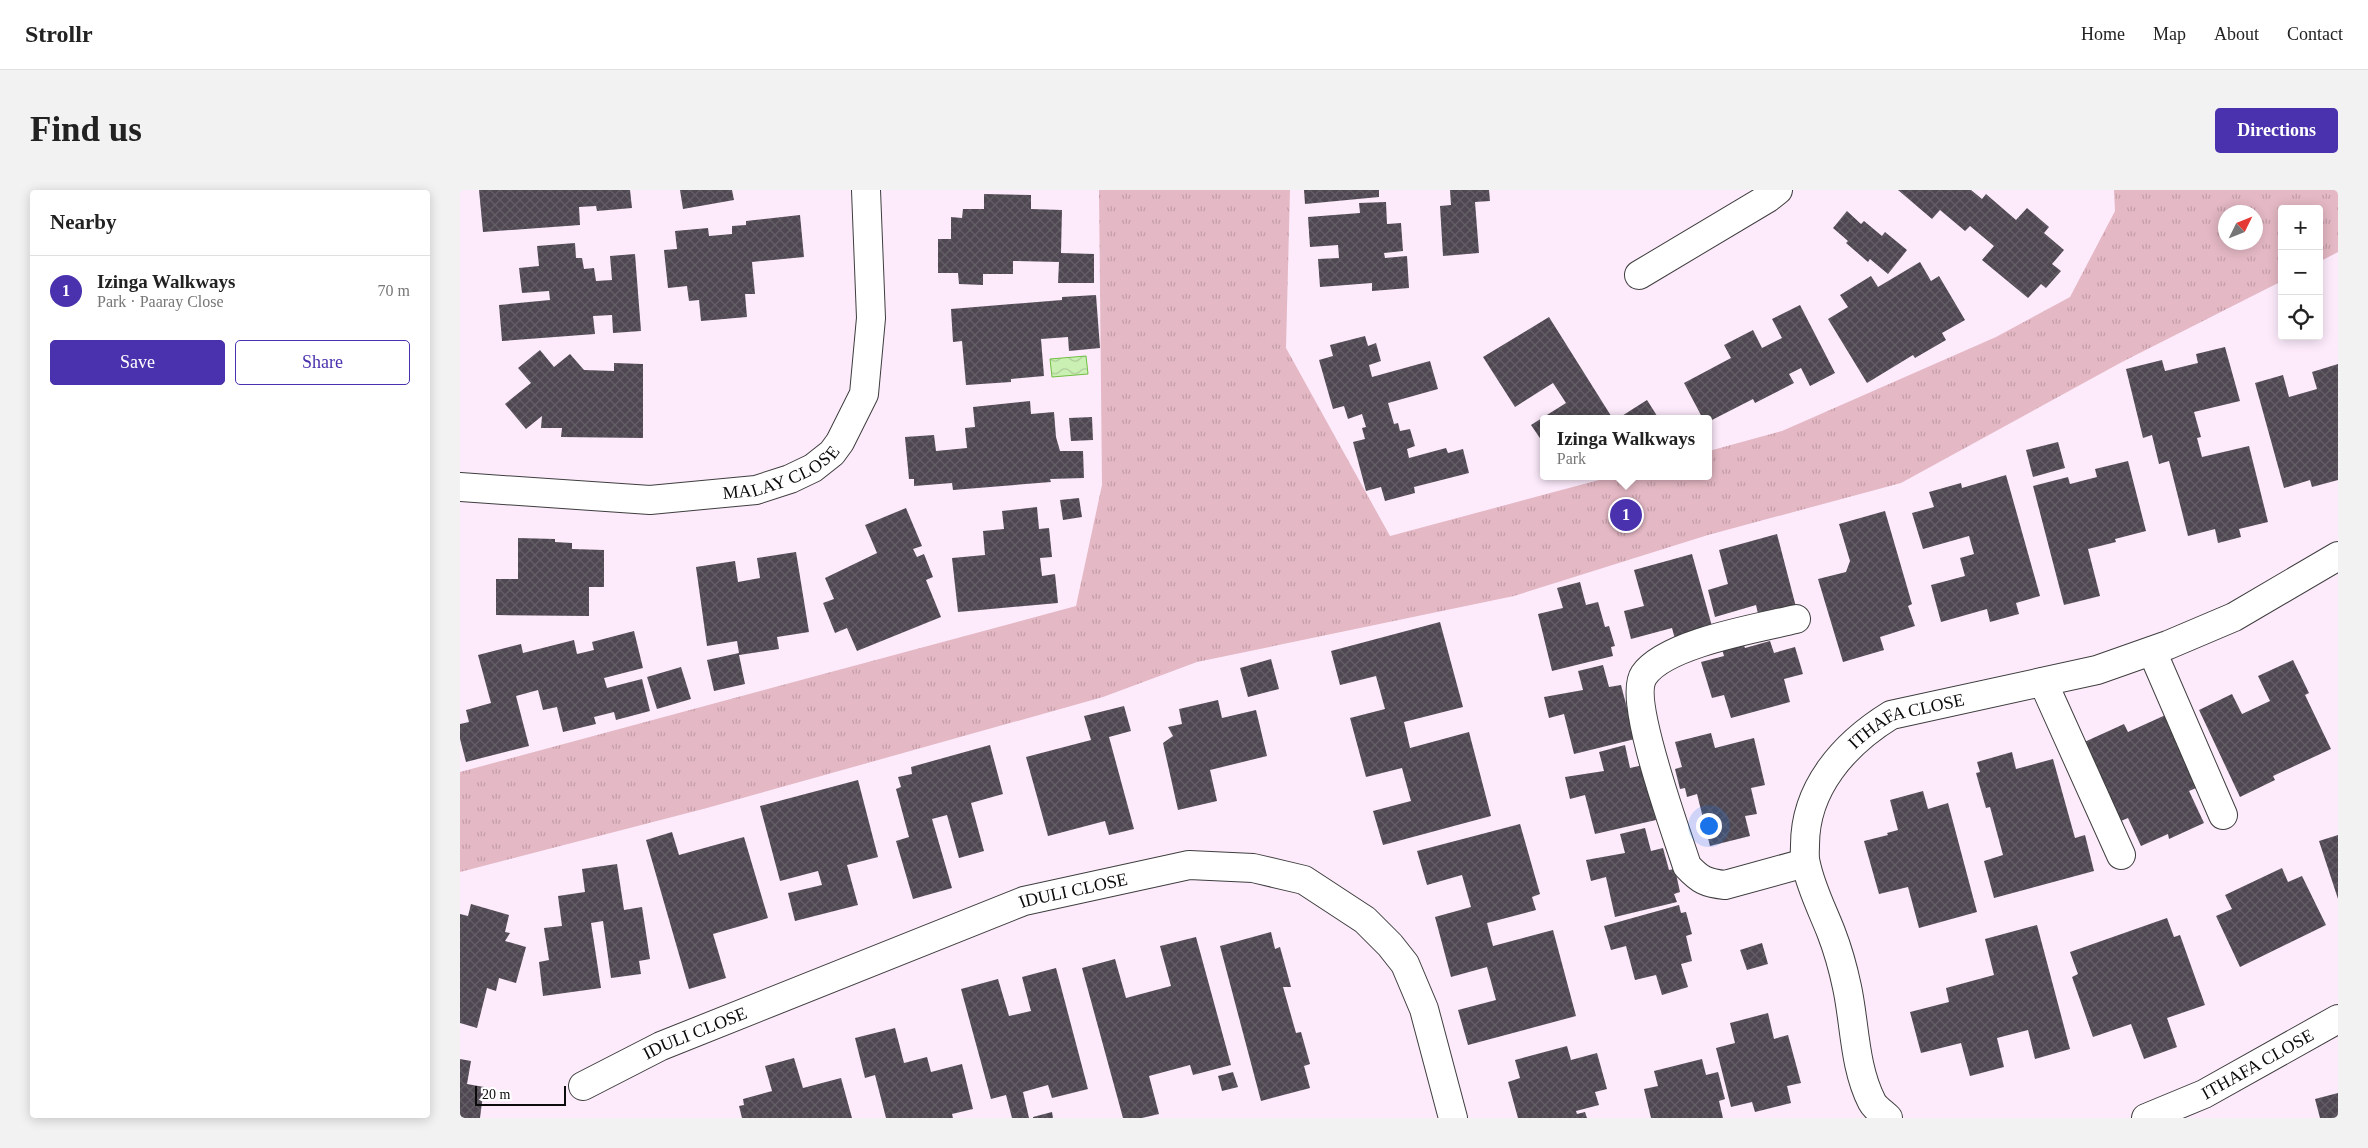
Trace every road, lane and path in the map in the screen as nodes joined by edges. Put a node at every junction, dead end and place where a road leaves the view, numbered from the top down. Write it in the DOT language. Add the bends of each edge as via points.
graph roads {
  1 [pos="866,190"];
  2 [pos="1778,190"];
  3 [pos="1639,275"];
  4 [pos="460,487"];
  5 [pos="2338,556"];
  6 [pos="1796,619"];
  7 [pos="2152,651"];
  8 [pos="2043,682"];
  9 [pos="2223,815"];
  10 [pos="2121,855"];
  11 [pos="1805,863"];
  12 [pos="2338,1019"];
  13 [pos="583,1086"];
  14 [pos="1875,1113"];
  15 [pos="1453,1118"];
  16 [pos="2146,1118"];
  1 -- 4 [label="street, MALAY CLOSE" via="871,318 864,394 840,442 813,468 756,490 650,500"];
  2 -- 3 [label="street"];
  5 -- 7 [label="street, ITHAFA CLOSE" via="2234,617"];
  6 -- 11 [label="street" via="1710,639 1658,661 1643,676 1640,694 1649,746 1684,857 1687,866 1699,879 1725,884"];
  7 -- 8 [label="street, ITHAFA CLOSE" via="2098,670"];
  7 -- 9 [label="street"];
  8 -- 10 [label="street"];
  8 -- 11 [label="street, ITHAFA CLOSE" via="1891,714 1871,727 1826,773 1809,809"];
  11 -- 14 [label="street, ITHAFA CLOSE" via="1842,966 1863,1079"];
  12 -- 16 [label="street, ITHAFA CLOSE" via="2204,1094"];
  13 -- 15 [label="street, IDULI CLOSE" via="662,1046 1024,901 1188,865 1254,868 1304,880 1364,920 1405,964 1424,1009"];
}
